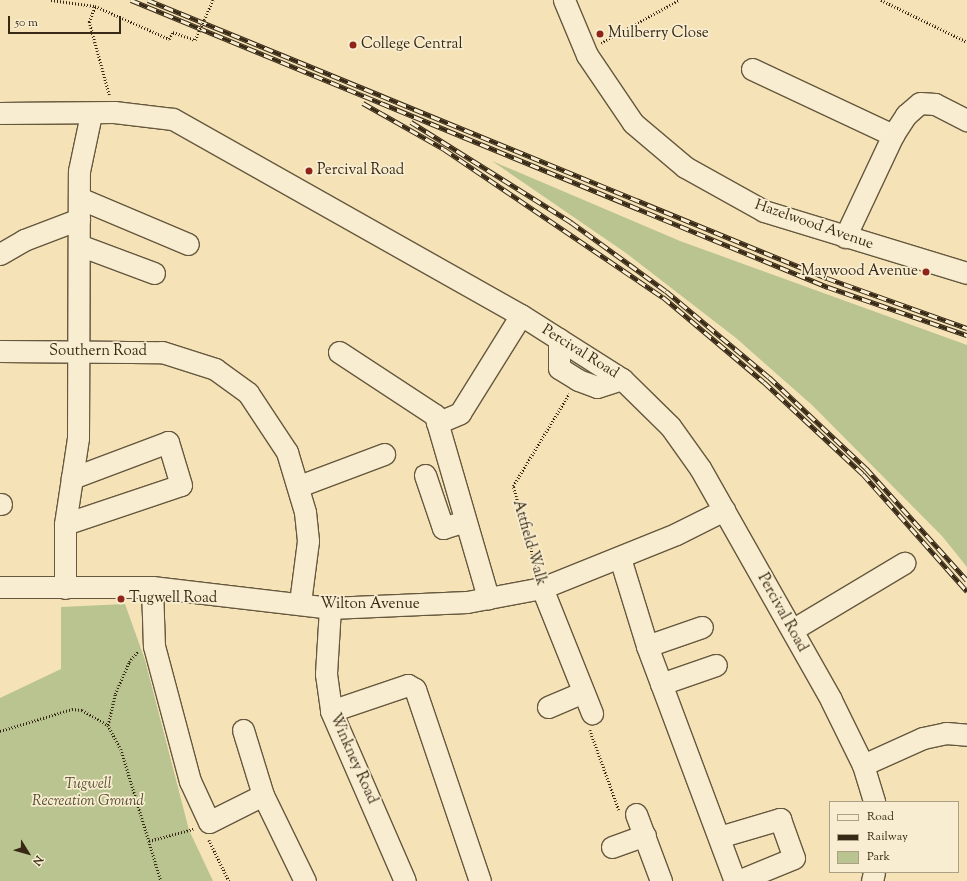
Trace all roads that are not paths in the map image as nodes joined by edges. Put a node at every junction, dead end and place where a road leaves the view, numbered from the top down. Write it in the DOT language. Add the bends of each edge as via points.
graph roads {
  1 [pos="564,0"];
  2 [pos="752,69"];
  3 [pos="0,113"];
  4 [pos="90,114"];
  5 [pos="967,120"];
  6 [pos="893,135"];
  7 [pos="79,198"];
  8 [pos="78,219"];
  9 [pos="845,237"];
  10 [pos="188,244"];
  11 [pos="79,245"];
  12 [pos="0,254"];
  13 [pos="967,273"];
  14 [pos="154,274"];
  15 [pos="521,316"];
  16 [pos="559,339"];
  17 [pos="0,351"];
  18 [pos="80,352"];
  19 [pos="339,352"];
  20 [pos="622,379"];
  21 [pos="437,423"];
  22 [pos="384,454"];
  23 [pos="424,475"];
  24 [pos="72,478"];
  25 [pos="299,486"];
  26 [pos="724,510"];
  27 [pos="465,521"];
  28 [pos="65,524"];
  29 [pos="620,558"];
  30 [pos="904,564"];
  31 [pos="0,587"];
  32 [pos="152,587"];
  33 [pos="65,588"];
  34 [pos="542,588"];
  35 [pos="488,598"];
  36 [pos="300,603"];
  37 [pos="330,608"];
  38 [pos="702,627"];
  39 [pos="792,630"];
  40 [pos="647,646"];
  41 [pos="716,665"];
  42 [pos="661,684"];
  43 [pos="583,692"];
  44 [pos="548,707"];
  45 [pos="331,710"];
  46 [pos="592,713"];
  47 [pos="243,730"];
  48 [pos="967,735"];
  49 [pos="863,766"];
  50 [pos="263,795"];
  51 [pos="874,801"];
  52 [pos="636,814"];
  53 [pos="644,835"];
  54 [pos="718,837"];
  55 [pos="612,847"];
  56 [pos="305,881"];
  57 [pos="405,881"];
  58 [pos="480,881"];
  59 [pos="661,881"];
  60 [pos="735,881"];
  61 [pos="738,881"];
  1 -- 9 [label="street, Hazelwood Avenue" via="585,51 633,123 685,167 764,211"];
  2 -- 6 [label="street"];
  3 -- 4 [label="street, Percival Road"];
  4 -- 7 [label="street" via="79,171"];
  4 -- 15 [label="street, Percival Road" via="114,112 173,119"];
  5 -- 6 [label="street" via="935,104 920,103 906,115"];
  6 -- 9 [label="street"];
  7 -- 8 [label="street"];
  7 -- 10 [label="street"];
  8 -- 11 [label="street"];
  8 -- 12 [label="street" via="24,240"];
  9 -- 13 [label="street, Hazelwood Avenue"];
  11 -- 14 [label="street"];
  11 -- 18 [label="street"];
  15 -- 16 [label="street, Percival Road"];
  15 -- 21 [label="street" via="460,413"];
  16 -- 20 [label="street, Percival Road"];
  16 -- 20 [label="street" via="559,368 578,380 597,387"];
  17 -- 18 [label="street, Southern Road"];
  18 -- 24 [label="street" via="78,438"];
  18 -- 25 [label="street, Southern Road" via="162,352 215,369 248,393 262,410 287,452"];
  19 -- 21 [label="street" via="435,415"];
  20 -- 26 [label="street, Percival Road" via="670,426 700,468"];
  21 -- 27 [label="street"];
  22 -- 25 [label="street"];
  23 -- 27 [label="street" via="443,528"];
  24 -- 28 [label="street"];
  24 -- 28 [label="street" via="168,442 181,485"];
  25 -- 36 [label="street, Southern Road" via="308,541"];
  26 -- 29 [label="street, Wilton Avenue"];
  26 -- 39 [label="street, Percival Road"];
  27 -- 35 [label="street"];
  28 -- 33 [label="street"];
  29 -- 34 [label="street, Wilton Avenue"];
  29 -- 40 [label="street"];
  30 -- 39 [label="street"];
  31 -- 33 [label="street, Wilton Avenue"];
  32 -- 33 [label="street, Wilton Avenue"];
  32 -- 36 [label="street, Wilton Avenue"];
  32 -- 50 [label="street" via="154,646 190,781 214,820"];
  34 -- 35 [label="street, Wilton Avenue"];
  34 -- 43 [label="street, Attfield Walk"];
  35 -- 37 [label="street, Wilton Avenue" via="406,606"];
  36 -- 37 [label="street, Wilton Avenue"];
  37 -- 45 [label="street, Winkney Road" via="326,674"];
  38 -- 40 [label="street"];
  39 -- 49 [label="street, Percival Road"];
  40 -- 42 [label="street"];
  41 -- 42 [label="street"];
  42 -- 54 [label="street"];
  43 -- 44 [label="street"];
  43 -- 46 [label="street, Attfield Walk"];
  45 -- 57 [label="street, Winkney Road"];
  45 -- 58 [label="street" via="408,685 415,689"];
  47 -- 50 [label="street"];
  48 -- 49 [label="street" via="946,733 923,738"];
  49 -- 51 [label="street, Percival Road"];
  50 -- 56 [label="street"];
  52 -- 53 [label="street"];
  53 -- 55 [label="street"];
  53 -- 59 [label="street"];
  54 -- 60 [label="street"];
  54 -- 61 [label="street" via="780,819 794,858"];
}
